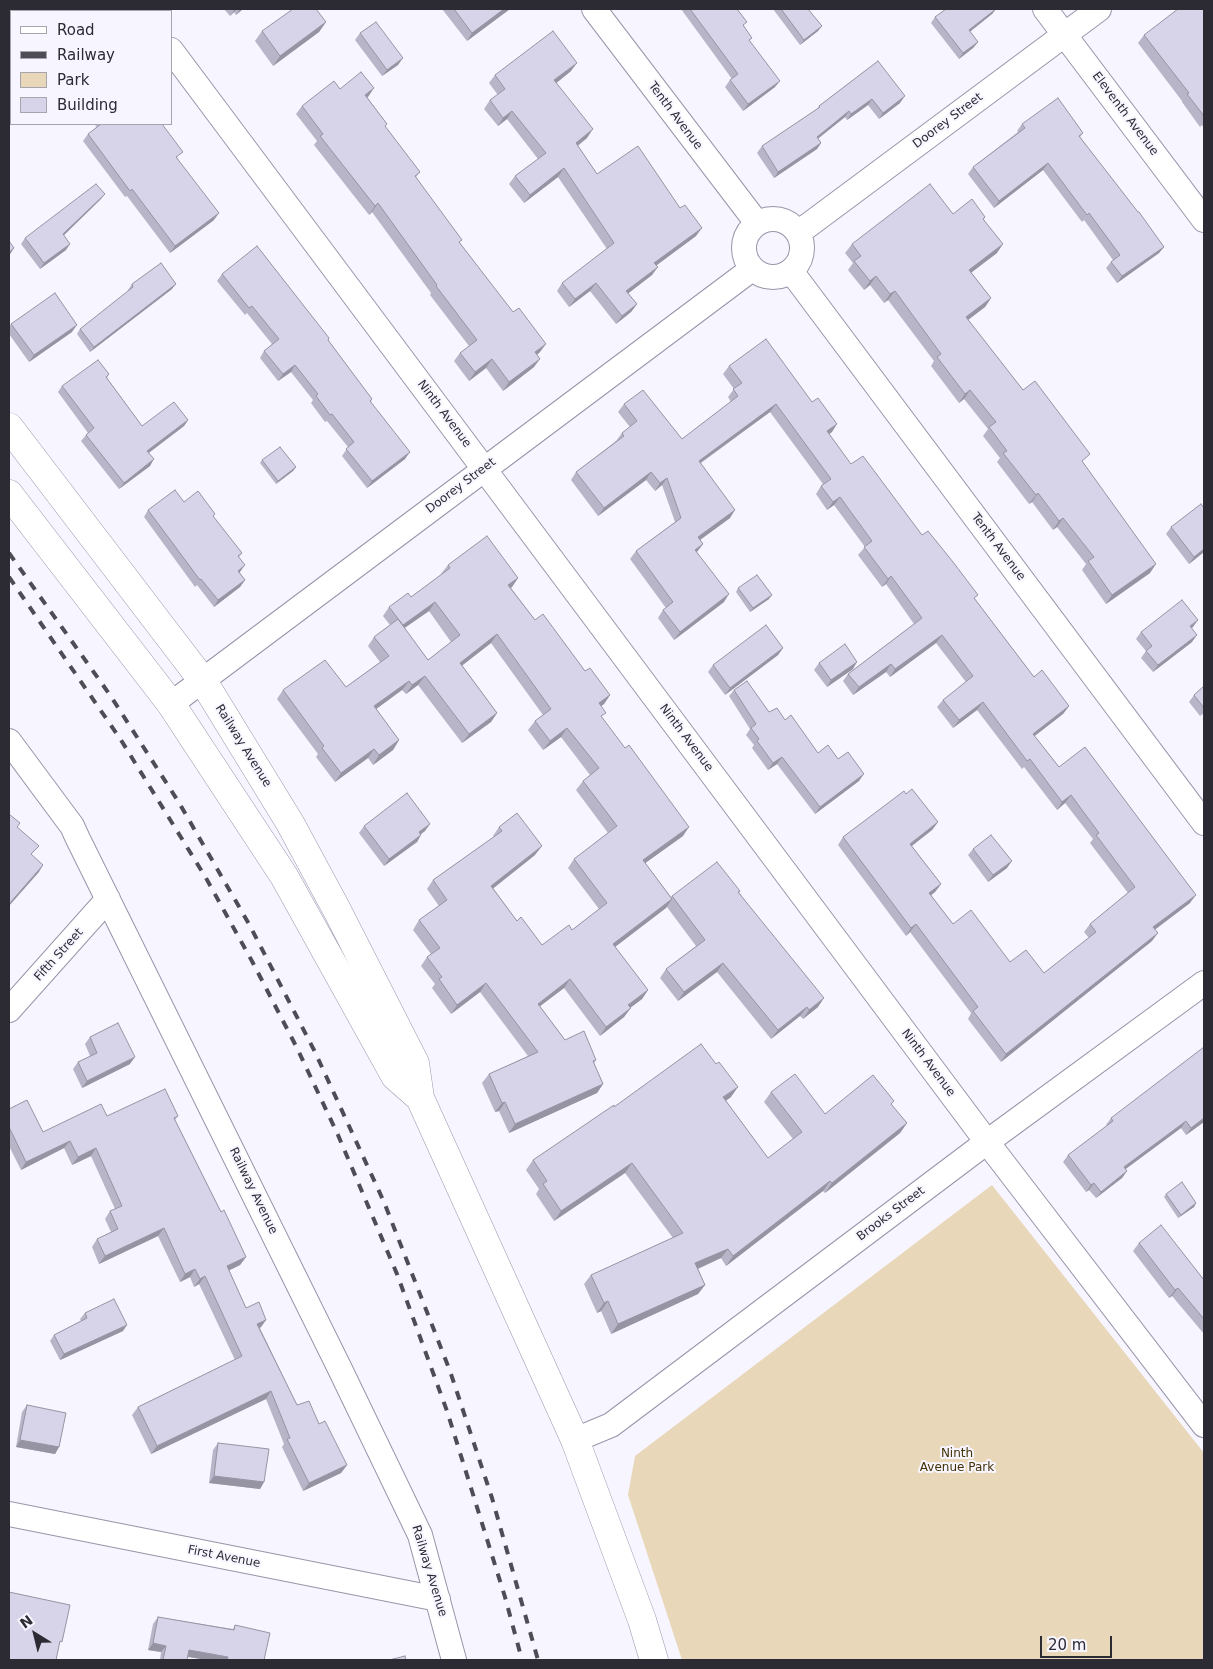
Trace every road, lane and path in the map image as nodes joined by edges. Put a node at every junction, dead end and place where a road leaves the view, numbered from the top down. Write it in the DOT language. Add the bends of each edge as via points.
graph roads {
  1 [pos="594,9"];
  2 [pos="1046,9"];
  3 [pos="1099,9"];
  4 [pos="1065,34"];
  5 [pos="172,51"];
  6 [pos="1204,220"];
  7 [pos="757,223"];
  8 [pos="798,233"];
  9 [pos="752,269"];
  10 [pos="791,271"];
  11 [pos="9,427"];
  12 [pos="484,468"];
  13 [pos="9,494"];
  14 [pos="203,681"];
  15 [pos="171,704"];
  16 [pos="9,742"];
  17 [pos="1204,823"];
  18 [pos="108,899"];
  19 [pos="1204,984"];
  20 [pos="9,1010"];
  21 [pos="420,1098"];
  22 [pos="987,1142"];
  23 [pos="1204,1425"];
  24 [pos="575,1440"];
  25 [pos="9,1514"];
  26 [pos="438,1599"];
  27 [pos="454,1660"];
  28 [pos="654,1660"];
  1 -- 7 [label="street, Tenth Avenue"];
  2 -- 4 [label="street, Eleventh Avenue"];
  3 -- 4 [label="street, Doorey Street"];
  4 -- 6 [label="street, Eleventh Avenue"];
  4 -- 8 [label="street, Doorey Street"];
  5 -- 12 [label="street, Ninth Avenue"];
  7 -- 8 [label="street" via="775,218 792,226"];
  7 -- 9 [label="street" via="743,245 746,262"];
  8 -- 10 [label="street" via="802,249 797,265"];
  9 -- 10 [label="street" via="775,278"];
  9 -- 12 [label="street, Doorey Street"];
  10 -- 17 [label="street, Tenth Avenue"];
  11 -- 14 [label="main road, Railway Avenue"];
  12 -- 14 [label="street, Doorey Street"];
  12 -- 22 [label="street, Ninth Avenue"];
  13 -- 15 [label="main road, Railway Avenue"];
  14 -- 15 [label="street, Doorey Street"];
  14 -- 21 [label="main road, Railway Avenue" via="290,823 338,912 415,1063"];
  15 -- 21 [label="main road, Railway Avenue" via="284,876 395,1076"];
  16 -- 18 [label="street, Railway Avenue" via="72,826"];
  18 -- 20 [label="street, Fifth Street"];
  18 -- 26 [label="street, Railway Avenue" via="420,1535"];
  19 -- 22 [label="street, Brooks Street"];
  21 -- 24 [label="main road, Railway Avenue"];
  22 -- 23 [label="street, Ninth Avenue"];
  22 -- 24 [label="street, Brooks Street" via="611,1425"];
  24 -- 28 [label="main road, Railway Avenue"];
  25 -- 26 [label="street, First Avenue"];
  26 -- 27 [label="street, Railway Avenue"];
}
